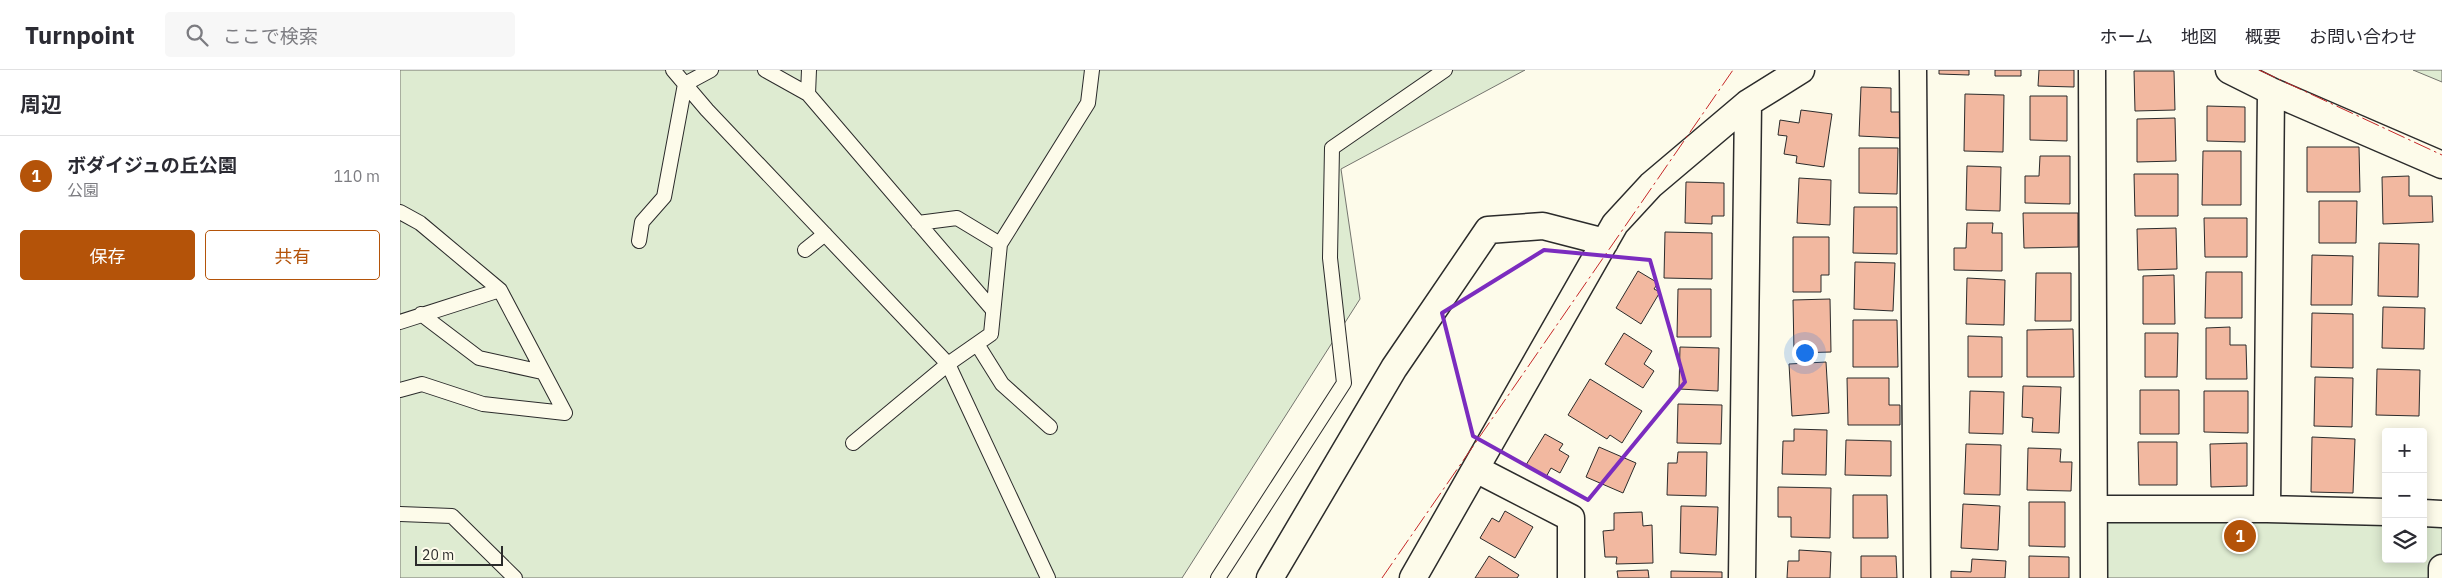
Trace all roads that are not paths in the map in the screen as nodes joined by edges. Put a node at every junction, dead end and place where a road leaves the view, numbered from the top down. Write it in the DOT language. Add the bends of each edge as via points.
graph roads {
  1 [pos="673,70"];
  2 [pos="711,70"];
  3 [pos="765,70"];
  4 [pos="809,70"];
  5 [pos="1092,70"];
  6 [pos="1445,70"];
  7 [pos="1801,70"];
  8 [pos="1912,70"];
  9 [pos="2092,70"];
  10 [pos="2229,70"];
  11 [pos="684,84"];
  12 [pos="2271,91"];
  13 [pos="808,94"];
  14 [pos="1748,104"];
  15 [pos="2442,165"];
  16 [pos="400,212"];
  17 [pos="918,222"];
  18 [pos="825,234"];
  19 [pos="639,241"];
  20 [pos="1605,242"];
  21 [pos="1000,244"];
  22 [pos="805,250"];
  23 [pos="500,290"];
  24 [pos="993,310"];
  25 [pos="421,314"];
  26 [pos="400,322"];
  27 [pos="977,344"];
  28 [pos="948,364"];
  29 [pos="542,372"];
  30 [pos="400,390"];
  31 [pos="1050,427"];
  32 [pos="853,443"];
  33 [pos="1476,469"];
  34 [pos="2267,508"];
  35 [pos="2094,509"];
  36 [pos="2382,512"];
  37 [pos="2427,513"];
  38 [pos="400,514"];
  39 [pos="2442,514"];
  40 [pos="2442,568"];
  41 [pos="515,578"];
  42 [pos="1048,578"];
  43 [pos="1218,578"];
  44 [pos="1270,578"];
  45 [pos="1413,578"];
  46 [pos="1571,578"];
  47 [pos="1742,578"];
  48 [pos="1917,578"];
  49 [pos="2094,578"];
  50 [pos="2442,578"];
  1 -- 11 [label="lane"];
  2 -- 11 [label="lane"];
  3 -- 13 [label="lane"];
  4 -- 13 [label="lane"];
  5 -- 21 [label="lane" via="1088,103"];
  6 -- 43 [label="lane" via="1332,148 1330,258 1344,383"];
  7 -- 14 [label="street"];
  8 -- 48 [label="street"];
  9 -- 35 [label="street"];
  10 -- 12 [label="street"];
  11 -- 18 [label="lane"];
  11 -- 19 [label="lane" via="664,197 642,222"];
  12 -- 15 [label="street"];
  12 -- 34 [label="street"];
  13 -- 17 [label="lane"];
  14 -- 20 [label="street" via="1651,185 1615,224"];
  14 -- 47 [label="street"];
  16 -- 23 [label="lane" via="420,223"];
  17 -- 21 [label="lane" via="956,218"];
  17 -- 24 [label="lane"];
  18 -- 22 [label="lane"];
  18 -- 28 [label="lane"];
  20 -- 33 [label="street"];
  20 -- 44 [label="street" via="1543,226 1488,230 1394,368"];
  21 -- 24 [label="lane"];
  23 -- 25 [label="lane"];
  23 -- 29 [label="lane"];
  24 -- 27 [label="lane" via="991,334"];
  25 -- 26 [label="lane"];
  25 -- 29 [label="lane" via="479,358"];
  27 -- 28 [label="lane"];
  27 -- 31 [label="lane" via="1002,384"];
  28 -- 32 [label="lane"];
  28 -- 42 [label="lane"];
  29 -- 30 [label="lane" via="565,413 483,404 422,384"];
  33 -- 45 [label="street"];
  33 -- 46 [label="street" via="1571,518"];
  34 -- 35 [label="street"];
  34 -- 36 [label="street"];
  35 -- 49 [label="street"];
  37 -- 39 [label="street"];
  38 -- 41 [label="lane" via="452,516"];
  40 -- 50 [label="street"];
}
